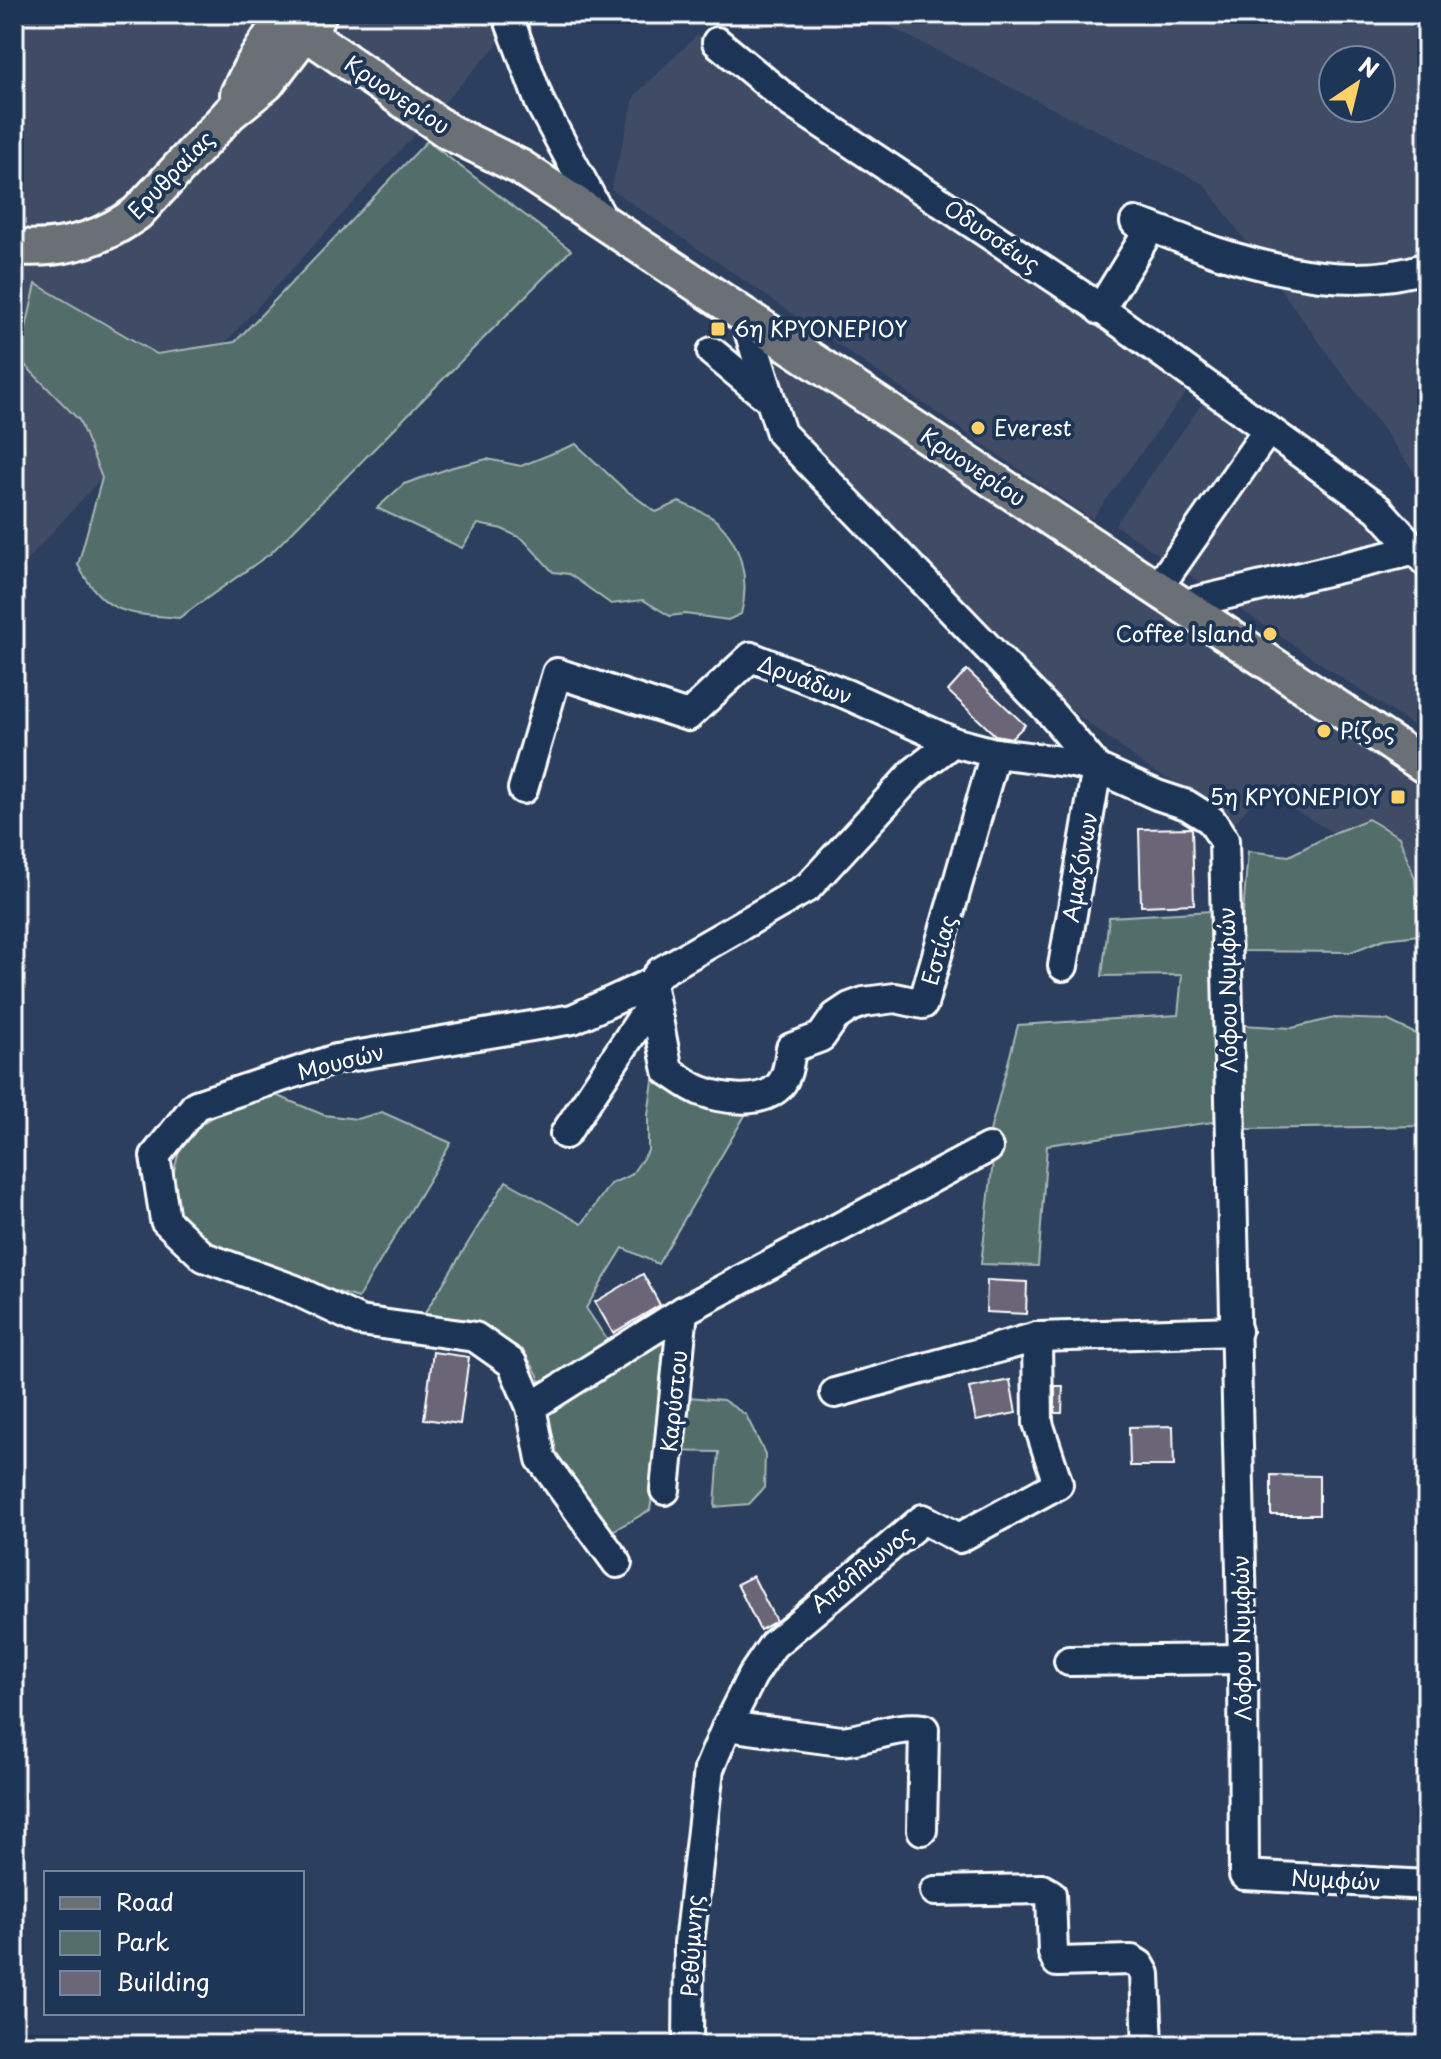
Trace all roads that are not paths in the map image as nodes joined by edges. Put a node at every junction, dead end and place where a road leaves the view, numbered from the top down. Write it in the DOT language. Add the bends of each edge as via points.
graph roads {
  1 [pos="507,14"];
  2 [pos="302,17"];
  3 [pos="717,42"];
  4 [pos="604,222"];
  5 [pos="14,247"];
  6 [pos="1427,267"];
  7 [pos="1100,310"];
  8 [pos="744,315"];
  9 [pos="712,352"];
  10 [pos="769,399"];
  11 [pos="1268,430"];
  12 [pos="1421,557"];
  13 [pos="1169,597"];
  14 [pos="953,742"];
  15 [pos="995,753"];
  16 [pos="1427,767"];
  17 [pos="1097,768"];
  18 [pos="523,789"];
  19 [pos="1063,966"];
  20 [pos="653,992"];
  21 [pos="565,1134"];
  22 [pos="988,1148"];
  23 [pos="683,1311"];
  24 [pos="1237,1331"];
  25 [pos="1037,1337"];
  26 [pos="835,1393"];
  27 [pos="531,1407"];
  28 [pos="665,1490"];
  29 [pos="617,1563"];
  30 [pos="1243,1659"];
  31 [pos="1069,1661"];
  32 [pos="727,1726"];
  33 [pos="922,1830"];
  34 [pos="700,1847"];
  35 [pos="1244,1875"];
  36 [pos="1427,1885"];
  37 [pos="935,1891"];
  38 [pos="688,2045"];
  39 [pos="1148,2045"];
  1 -- 4 [label="street" via="540,103"];
  2 -- 4 [label="main road, Κρυονερίου" via="449,132 520,167"];
  2 -- 5 [label="main road, Ερυθραίας" via="250,69 230,113 137,213 104,234 65,245"];
  3 -- 7 [label="street, Οδυσσέως" via="790,102"];
  4 -- 8 [label="main road, Κρυονερίου"];
  6 -- 7 [label="street" via="1380,277 1320,277 1217,252 1143,225"];
  7 -- 11 [label="street, Οδυσσέως"];
  8 -- 10 [label="street, Λόφου Νυμφών"];
  8 -- 13 [label="main road, Κρυονερίου"];
  9 -- 10 [label="street"];
  10 -- 17 [label="street, Λόφου Νυμφών" via="781,433 1050,712"];
  11 -- 12 [label="street, Οδυσσέως" via="1378,509"];
  11 -- 13 [label="street"];
  12 -- 13 [label="street"];
  13 -- 16 [label="main road, Κρυονερίου"];
  14 -- 15 [label="street, Δρυάδων"];
  14 -- 18 [label="street, Δρυάδων" via="751,657 688,716 557,673"];
  14 -- 20 [label="street, Μουσών" via="914,772 808,887 660,972"];
  15 -- 17 [label="street, Δρυάδων"];
  15 -- 20 [label="street, Εστίας" via="923,1004 895,998 850,1007 821,1037 791,1048 786,1076 777,1089 734,1098 700,1091 668,1071"];
  17 -- 19 [label="street, Αμαζόνων"];
  17 -- 24 [label="street, Λόφου Νυμφών" via="1187,805 1211,820 1224,840"];
  20 -- 21 [label="street"];
  20 -- 27 [label="street, Μουσών" via="573,1019 336,1059 196,1105 155,1156 165,1220 204,1257 295,1290 360,1321 475,1337 512,1363"];
  22 -- 23 [label="street"];
  23 -- 27 [label="street"];
  23 -- 28 [label="street, Καρύστου"];
  24 -- 25 [label="street"];
  24 -- 30 [label="street, Λόφου Νυμφών"];
  25 -- 26 [label="street"];
  25 -- 32 [label="street, Απόλλωνος" via="1038,1423 1058,1484 959,1538 923,1519 773,1645"];
  27 -- 29 [label="street, Μουσών" via="541,1459"];
  30 -- 31 [label="street"];
  30 -- 35 [label="street, Λόφου Νυμφών"];
  32 -- 33 [label="street" via="841,1741 888,1729 924,1729"];
  32 -- 34 [label="street, Απόλλωνος" via="709,1769"];
  34 -- 38 [label="street, Ρεθύμνης" via="689,1943"];
  35 -- 36 [label="street, Νυμφών"];
  37 -- 39 [label="street" via="1042,1889 1051,1894 1057,1962 1132,1960 1140,1965 1145,1974"];
}
